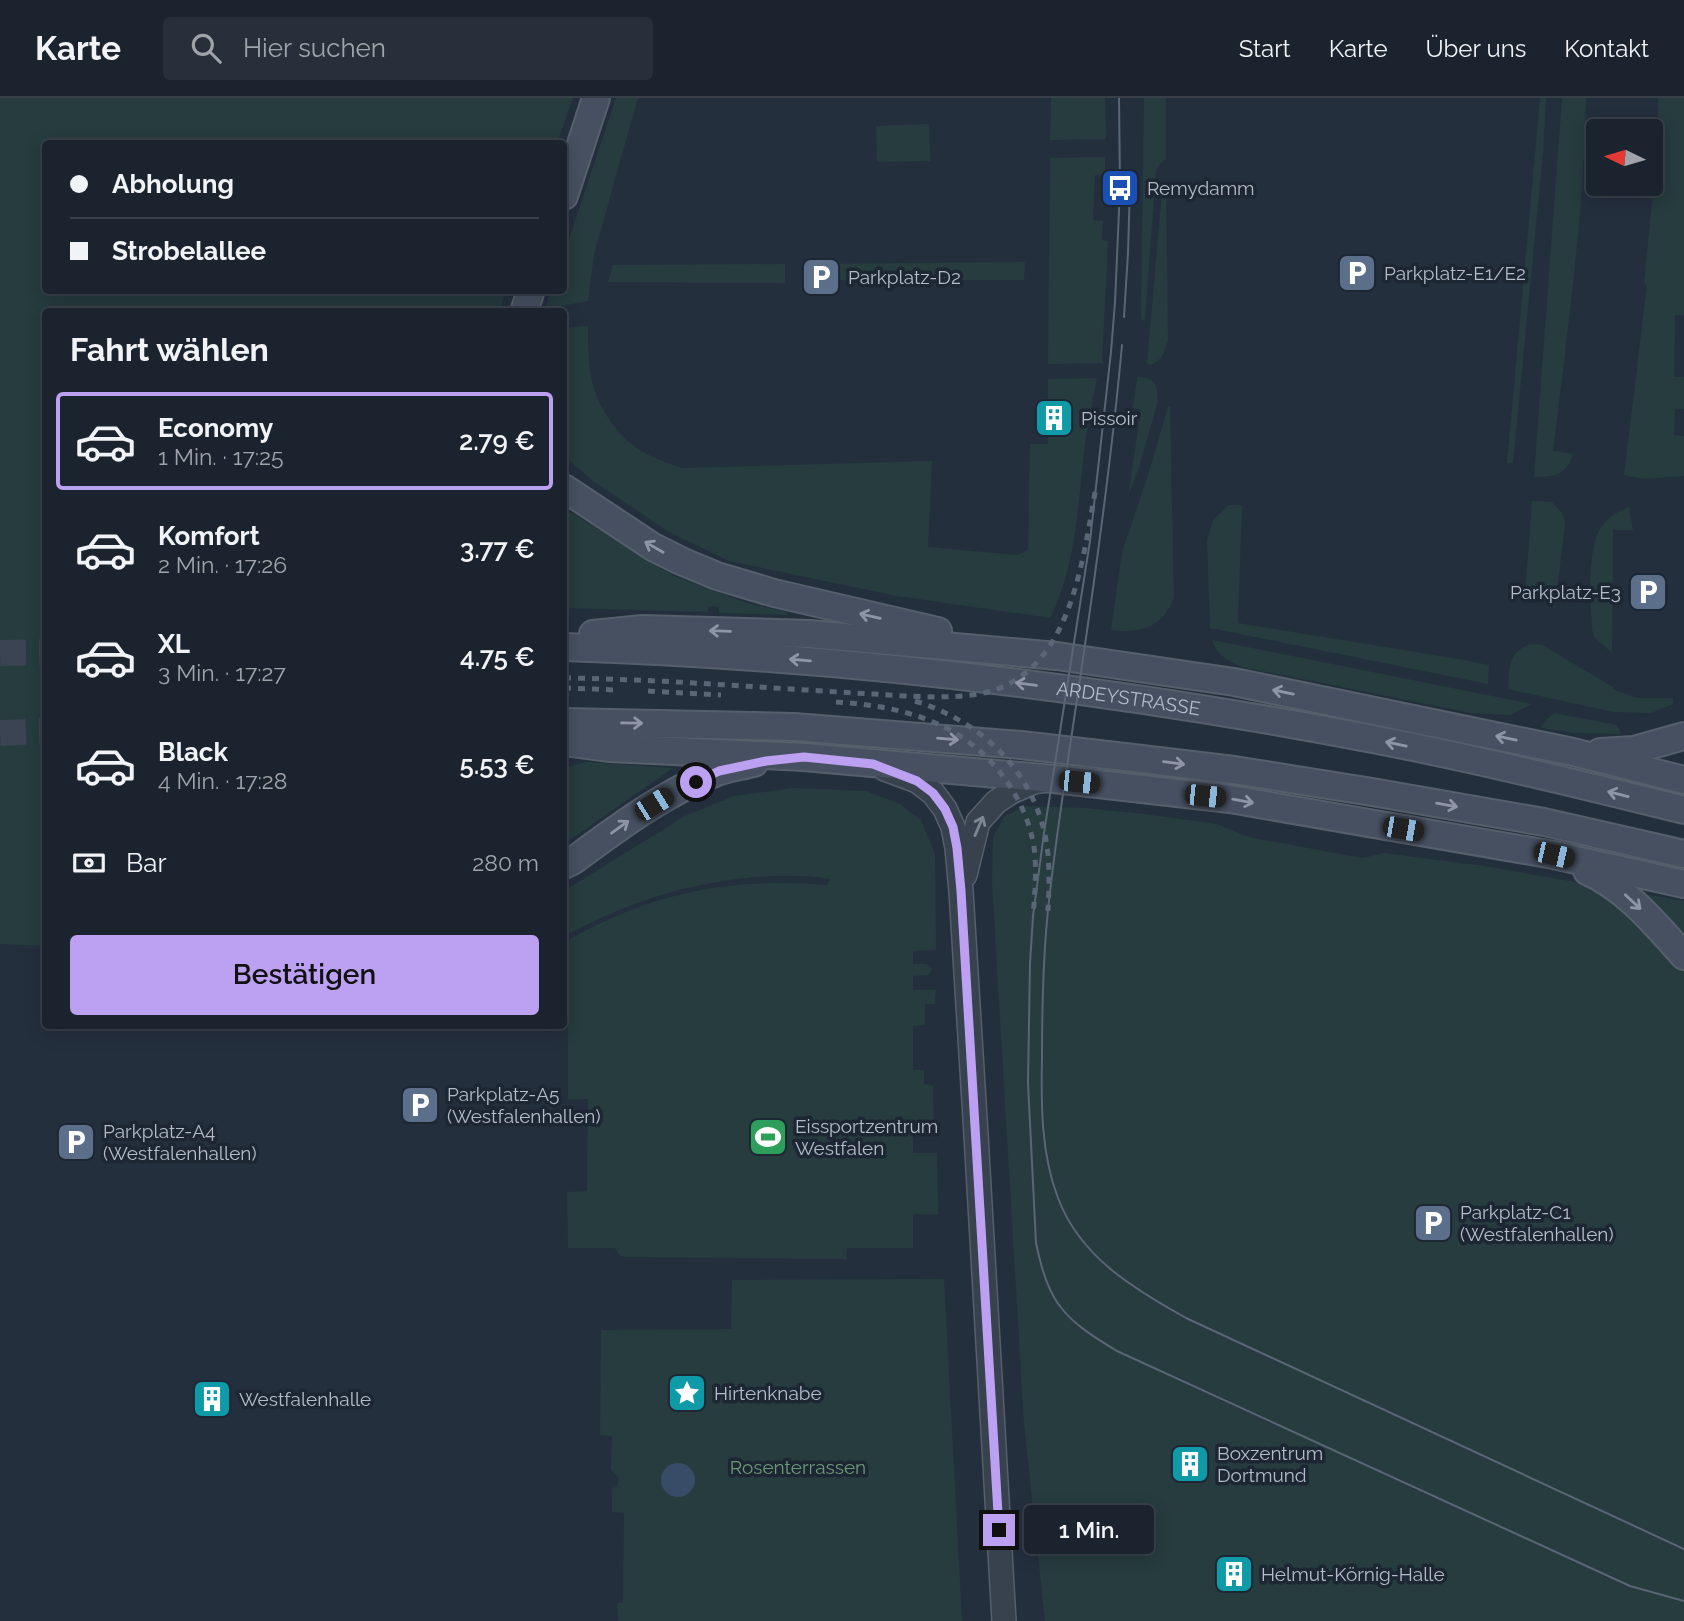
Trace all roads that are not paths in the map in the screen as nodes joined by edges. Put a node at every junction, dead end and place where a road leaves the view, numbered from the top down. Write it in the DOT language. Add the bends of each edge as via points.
graph roads {
  1 [pos="596,98"];
  2 [pos="567,187"];
  3 [pos="567,490"];
  4 [pos="567,637"];
  5 [pos="567,647"];
  6 [pos="1057,656"];
  7 [pos="567,722"];
  8 [pos="1684,736"];
  9 [pos="567,742"];
  10 [pos="1573,752"];
  11 [pos="804,757"];
  12 [pos="873,764"];
  13 [pos="1054,779"];
  14 [pos="1684,780"];
  15 [pos="1684,810"];
  16 [pos="1684,854"];
  17 [pos="1554,855"];
  18 [pos="567,864"];
  19 [pos="1684,884"];
  20 [pos="961,891"];
  21 [pos="1684,956"];
  22 [pos="1004,1621"];
  1 -- 2 [label="main road"];
  6 -- 3 [label="main road, one-way" via="717,576 653,547"];
  6 -- 4 [label="main road, one-way" via="796,634 643,629"];
  15 -- 5 [label="main road, ARDEYSTRASSE, one-way" via="1380,740 1124,696 897,668"];
  10 -- 6 [label="main road, one-way" via="1234,682"];
  7 -- 16 [label="main road, one-way" via="794,727 1116,755 1372,792 1544,822"];
  8 -- 10 [label="main road" via="1634,750"];
  9 -- 11 [label="main road"];
  10 -- 14 [label="main road"];
  11 -- 12 [label="main road"];
  18 -- 11 [label="main road, one-way" via="673,792 707,776"];
  12 -- 13 [label="main road"];
  12 -- 20 [label="street" via="917,781 945,809 953,827"];
  13 -- 17 [label="main road, one-way" via="1230,799"];
  20 -- 13 [label="street, one-way" via="978,822 1011,792"];
  17 -- 19 [label="main road"];
  17 -- 21 [label="main road, one-way" via="1615,886"];
  20 -- 22 [label="street"];
}
